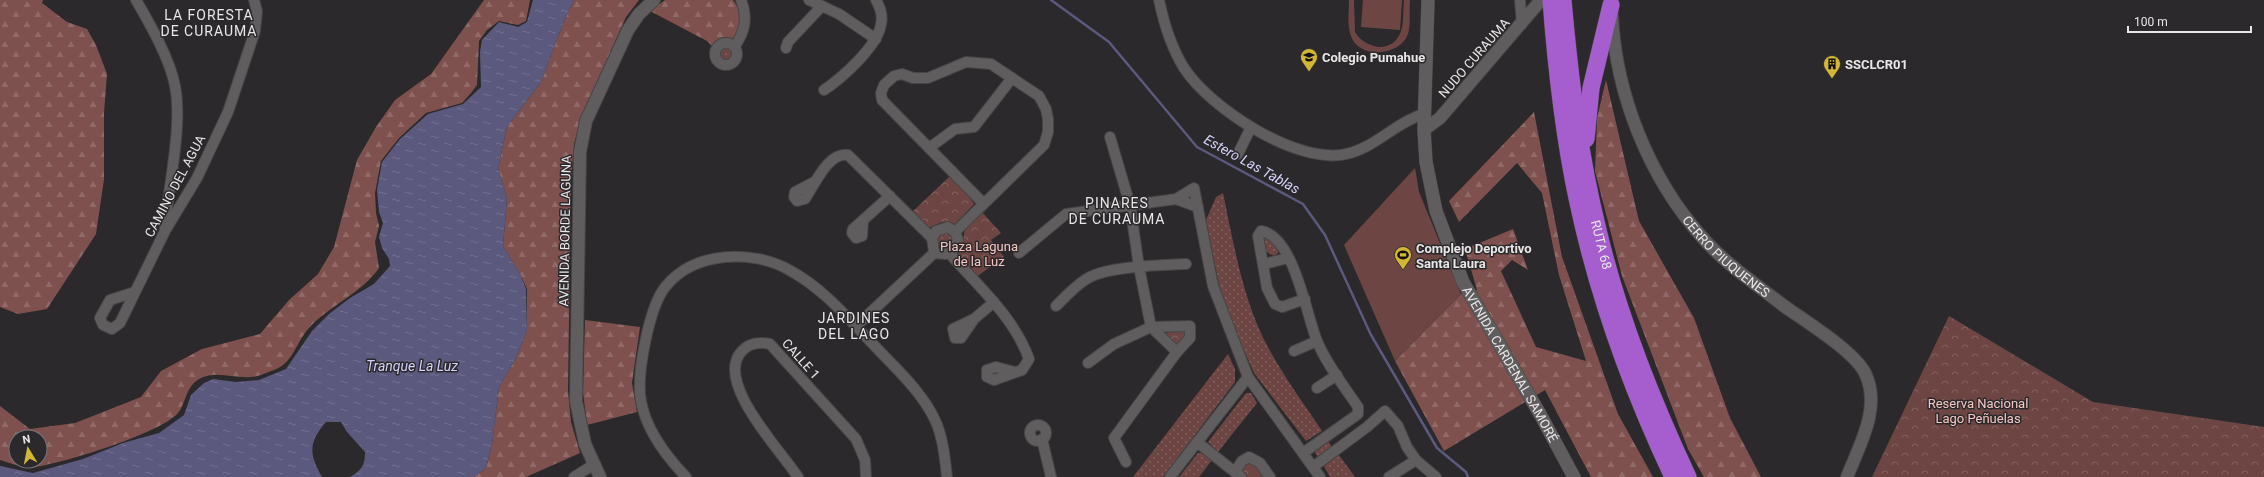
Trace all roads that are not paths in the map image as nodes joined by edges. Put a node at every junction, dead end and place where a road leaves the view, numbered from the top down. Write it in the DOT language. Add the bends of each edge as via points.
graph roads {
  1 [pos="136,0"];
  2 [pos="254,0"];
  3 [pos="654,0"];
  4 [pos="741,0"];
  5 [pos="808,0"];
  6 [pos="876,0"];
  7 [pos="1159,0"];
  8 [pos="1428,0"];
  9 [pos="1520,0"];
  10 [pos="1541,0"];
  11 [pos="1551,0"];
  12 [pos="1563,0"];
  13 [pos="1612,3"];
  14 [pos="822,6"];
  15 [pos="1522,24"];
  16 [pos="876,39"];
  17 [pos="735,46"];
  18 [pos="786,48"];
  19 [pos="1012,78"];
  20 [pos="824,90"];
  21 [pos="1424,114"];
  22 [pos="1251,127"];
  23 [pos="1424,130"];
  24 [pos="1110,137"];
  25 [pos="929,148"];
  26 [pos="1238,154"];
  27 [pos="1587,180"];
  28 [pos="816,181"];
  29 [pos="890,196"];
  30 [pos="1176,199"];
  31 [pos="983,203"];
  32 [pos="1130,205"];
  33 [pos="1198,207"];
  34 [pos="863,221"];
  35 [pos="165,231"];
  36 [pos="955,232"];
  37 [pos="932,238"];
  38 [pos="949,253"];
  39 [pos="1020,253"];
  40 [pos="931,256"];
  41 [pos="1288,258"];
  42 [pos="1186,264"];
  43 [pos="1264,264"];
  44 [pos="1139,267"];
  45 [pos="135,292"];
  46 [pos="1305,299"];
  47 [pos="994,302"];
  48 [pos="1056,306"];
  49 [pos="974,319"];
  50 [pos="856,326"];
  51 [pos="1151,327"];
  52 [pos="1317,341"];
  53 [pos="1294,351"];
  54 [pos="1178,352"];
  55 [pos="1088,363"];
  56 [pos="1015,372"];
  57 [pos="1336,375"];
  58 [pos="1248,377"];
  59 [pos="1317,388"];
  60 [pos="1042,439"];
  61 [pos="1197,442"];
  62 [pos="1303,453"];
  63 [pos="1416,460"];
  64 [pos="1126,462"];
  65 [pos="594,465"];
  66 [pos="1313,467"];
  67 [pos="1238,474"];
  68 [pos="574,477"];
  69 [pos="600,477"];
  70 [pos="686,477"];
  71 [pos="798,477"];
  72 [pos="866,477"];
  73 [pos="947,477"];
  74 [pos="1051,477"];
  75 [pos="1170,477"];
  76 [pos="1270,477"];
  77 [pos="1320,477"];
  78 [pos="1389,477"];
  79 [pos="1436,477"];
  80 [pos="1574,477"];
  81 [pos="1673,477"];
  82 [pos="1688,477"];
  83 [pos="1847,477"];
  1 -- 35 [label="street" via="163,54 175,86 177,116"];
  2 -- 35 [label="street, CAMINO DEL AGUA" via="257,11 255,31 228,112 197,178"];
  3 -- 65 [label="street, AVENIDA BORDE LAGUNA" via="638,14 628,30 586,121 580,152 576,401 581,433"];
  4 -- 17 [label="street" via="745,22 742,35"];
  5 -- 14 [label="street"];
  6 -- 16 [label="street" via="880,8 881,24"];
  7 -- 22 [label="street" via="1163,23 1172,46 1185,68 1213,100"];
  8 -- 21 [label="main road, AVENIDA CARDENAL SAMORÉ"];
  9 -- 15 [label="street"];
  10 -- 15 [label="street, NUDO CURAUMA"];
  11 -- 81 [label="highway, RUTA 68" via="1564,121 1584,230 1620,349"];
  12 -- 27 [label="highway, RUTA 68" via="1573,100"];
  13 -- 27 [label="highway" via="1591,88 1586,144"];
  13 -- 83 [label="street, CERRO PIUQUENES" via="1615,47 1628,101 1651,160 1674,200 1701,236 1725,260 1843,350 1865,373 1872,406"];
  14 -- 16 [label="street" via="839,14"];
  14 -- 18 [label="street" via="788,42"];
  15 -- 23 [label="street, NUDO CURAUMA" via="1440,118"];
  16 -- 20 [label="street" via="853,66"];
  19 -- 25 [label="street" via="974,127 955,129"];
  19 -- 25 [label="street" via="991,64 966,62 928,78 913,78 902,74 894,76 880,93 882,100"];
  19 -- 31 [label="street" via="1039,96 1046,109 1048,132 1044,145"];
  21 -- 22 [label="street" via="1410,118 1361,149 1328,156 1294,148"];
  21 -- 23 [label="main road, AVENIDA CARDENAL SAMORÉ"];
  22 -- 26 [label="street"];
  23 -- 80 [label="main road, AVENIDA CARDENAL SAMORÉ" via="1426,162 1433,199 1463,282"];
  24 -- 32 [label="street"];
  25 -- 31 [label="street"];
  27 -- 82 [label="highway, RUTA 68" via="1600,238 1624,319 1660,416"];
  28 -- 29 [label="street" via="834,157 848,155"];
  29 -- 34 [label="street"];
  29 -- 37 [label="street"];
  30 -- 32 [label="street"];
  30 -- 33 [label="street"];
  30 -- 33 [label="street" via="1194,188"];
  31 -- 36 [label="street"];
  32 -- 39 [label="street" via="1066,214"];
  32 -- 44 [label="street"];
  33 -- 58 [label="street" via="1213,286"];
  35 -- 45 [label="street, CAMINO DEL AGUA"];
  36 -- 37 [label="street" via="948,227 939,228"];
  36 -- 38 [label="street" via="958,244"];
  37 -- 40 [label="street" via="934,250"];
  38 -- 40 [label="street" via="936,252"];
  38 -- 47 [label="street"];
  40 -- 50 [label="street"];
  41 -- 43 [label="street"];
  41 -- 43 [label="street" via="1279,241 1268,232 1261,231 1258,236"];
  41 -- 46 [label="street"];
  42 -- 44 [label="street"];
  43 -- 46 [label="street" via="1267,288 1274,304 1282,307"];
  44 -- 48 [label="street" via="1089,277"];
  44 -- 51 [label="street"];
  46 -- 52 [label="street"];
  47 -- 49 [label="street"];
  47 -- 56 [label="street" via="1023,342 1029,359 1022,370"];
  50 -- 70 [label="street" via="819,290 790,270 772,262 750,257 720,258 689,268 673,278 664,287 652,318 643,350 640,385 642,406 654,435 669,460"];
  50 -- 73 [label="street" via="922,397 936,421"];
  51 -- 54 [label="street"];
  51 -- 54 [label="street" via="1190,326 1190,338"];
  51 -- 55 [label="street" via="1114,344"];
  52 -- 53 [label="street"];
  52 -- 57 [label="street"];
  54 -- 64 [label="street" via="1114,438"];
  57 -- 59 [label="street"];
  57 -- 62 [label="street" via="1358,407 1358,414"];
  58 -- 61 [label="street"];
  58 -- 62 [label="street"];
  60 -- 74 [label="street"];
  61 -- 67 [label="street"];
  61 -- 75 [label="street"];
  62 -- 66 [label="street"];
  63 -- 66 [label="street" via="1398,426 1385,411"];
  63 -- 78 [label="street"];
  63 -- 79 [label="street"];
  65 -- 68 [label="street"];
  65 -- 69 [label="street, AVENIDA BORDE LAGUNA"];
  66 -- 77 [label="street"];
  67 -- 76 [label="street" via="1242,461 1249,457 1260,463"];
  71 -- 72 [label="street, CALLE 1" via="751,414 741,392 734,370 736,360 742,351 755,343 770,344 851,433 863,453"];
}
